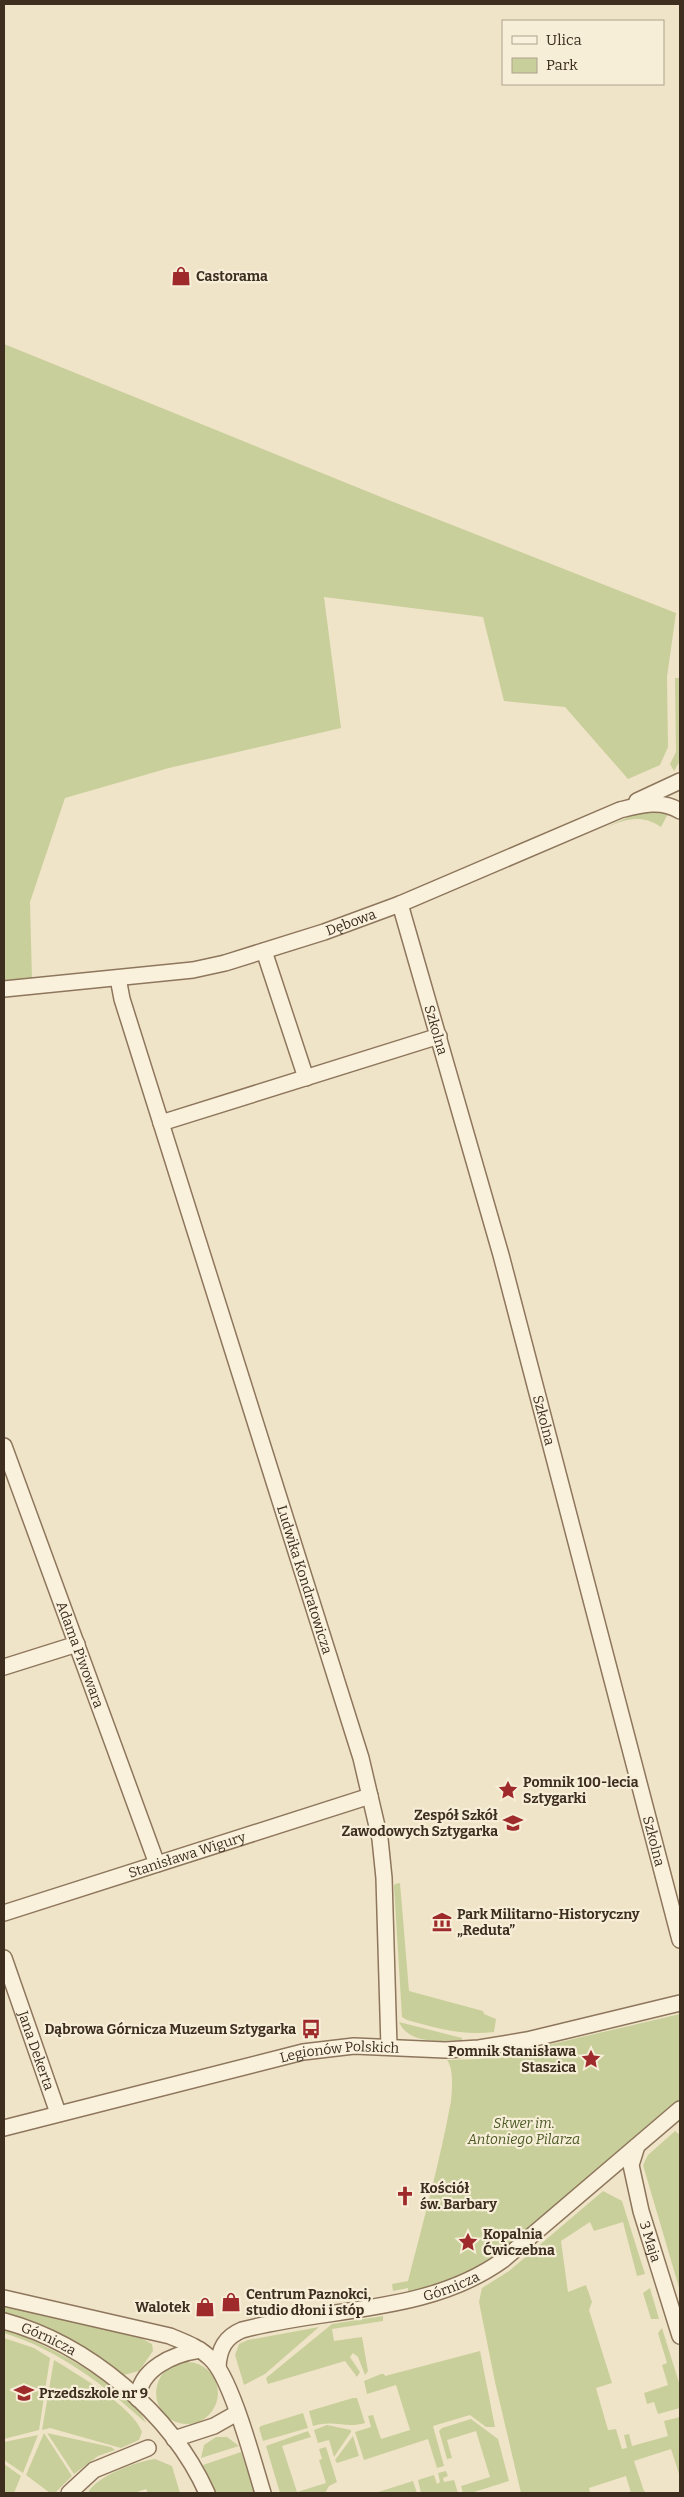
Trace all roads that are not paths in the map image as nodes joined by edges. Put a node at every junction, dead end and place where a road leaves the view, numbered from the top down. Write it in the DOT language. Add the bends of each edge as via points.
graph roads {
  1 [pos="680,781"];
  2 [pos="620,810"];
  3 [pos="680,810"];
  4 [pos="400,904"];
  5 [pos="264,951"];
  6 [pos="118,978"];
  7 [pos="4,989"];
  8 [pos="439,1036"];
  9 [pos="306,1078"];
  10 [pos="161,1123"];
  11 [pos="4,1446"];
  12 [pos="7,1463"];
  13 [pos="77,1644"];
  14 [pos="4,1667"];
  15 [pos="370,1796"];
  16 [pos="157,1864"];
  17 [pos="4,1913"];
  18 [pos="680,1940"];
  19 [pos="4,1958"];
  20 [pos="680,2003"];
  21 [pos="389,2047"];
  22 [pos="680,2109"];
  23 [pos="58,2114"];
  24 [pos="4,2128"];
  25 [pos="638,2145"];
  26 [pos="4,2298"];
  27 [pos="4,2321"];
  28 [pos="680,2336"];
  29 [pos="200,2350"];
  30 [pos="218,2367"];
  31 [pos="138,2400"];
  32 [pos="237,2413"];
  33 [pos="174,2439"];
  34 [pos="148,2448"];
  35 [pos="69,2493"];
  36 [pos="207,2493"];
  37 [pos="264,2493"];
  1 -- 2 [label="street"];
  2 -- 3 [label="street, Dębowa" via="648,803"];
  2 -- 4 [label="street, Dębowa"];
  4 -- 5 [label="street, Dębowa"];
  4 -- 8 [label="street, Szkolna"];
  5 -- 6 [label="street, Dębowa" via="209,968"];
  5 -- 9 [label="street"];
  6 -- 7 [label="street, Dębowa"];
  6 -- 10 [label="street, Ludwika Kondratowicza"];
  8 -- 9 [label="street"];
  8 -- 18 [label="street, Szkolna" via="501,1255"];
  9 -- 10 [label="street"];
  10 -- 15 [label="street, Ludwika Kondratowicza" via="361,1758"];
  11 -- 12 [label="street, Adama Piwowara"];
  12 -- 13 [label="street, Adama Piwowara"];
  13 -- 14 [label="street"];
  13 -- 16 [label="street, Adama Piwowara"];
  15 -- 16 [label="street, Stanisława Wigury"];
  15 -- 21 [label="street, Ludwika Kondratowicza" via="380,1839 384,1878"];
  16 -- 17 [label="street, Stanisława Wigury"];
  19 -- 23 [label="street, Jana Dekerta"];
  20 -- 21 [label="street, Legionów Polskich" via="490,2047 458,2050"];
  21 -- 23 [label="street, Legionów Polskich" via="345,2046 290,2055"];
  22 -- 25 [label="street, Górnicza"];
  23 -- 24 [label="street, Legionów Polskich"];
  25 -- 28 [label="street, 3 Maja" via="631,2166 641,2211"];
  25 -- 30 [label="street, Górnicza" via="503,2260 477,2277 428,2295 242,2330 223,2344"];
  26 -- 29 [label="street, Górnicza" via="170,2336"];
  27 -- 31 [label="street, Górnicza" via="32,2330 77,2353 110,2375"];
  29 -- 30 [label="street"];
  29 -- 31 [label="street" via="183,2353 157,2366 142,2383"];
  30 -- 32 [label="street"];
  31 -- 33 [label="street"];
  32 -- 33 [label="street" via="214,2426"];
  32 -- 37 [label="street"];
  33 -- 36 [label="street" via="194,2466"];
  34 -- 35 [label="street" via="94,2470"];
}
